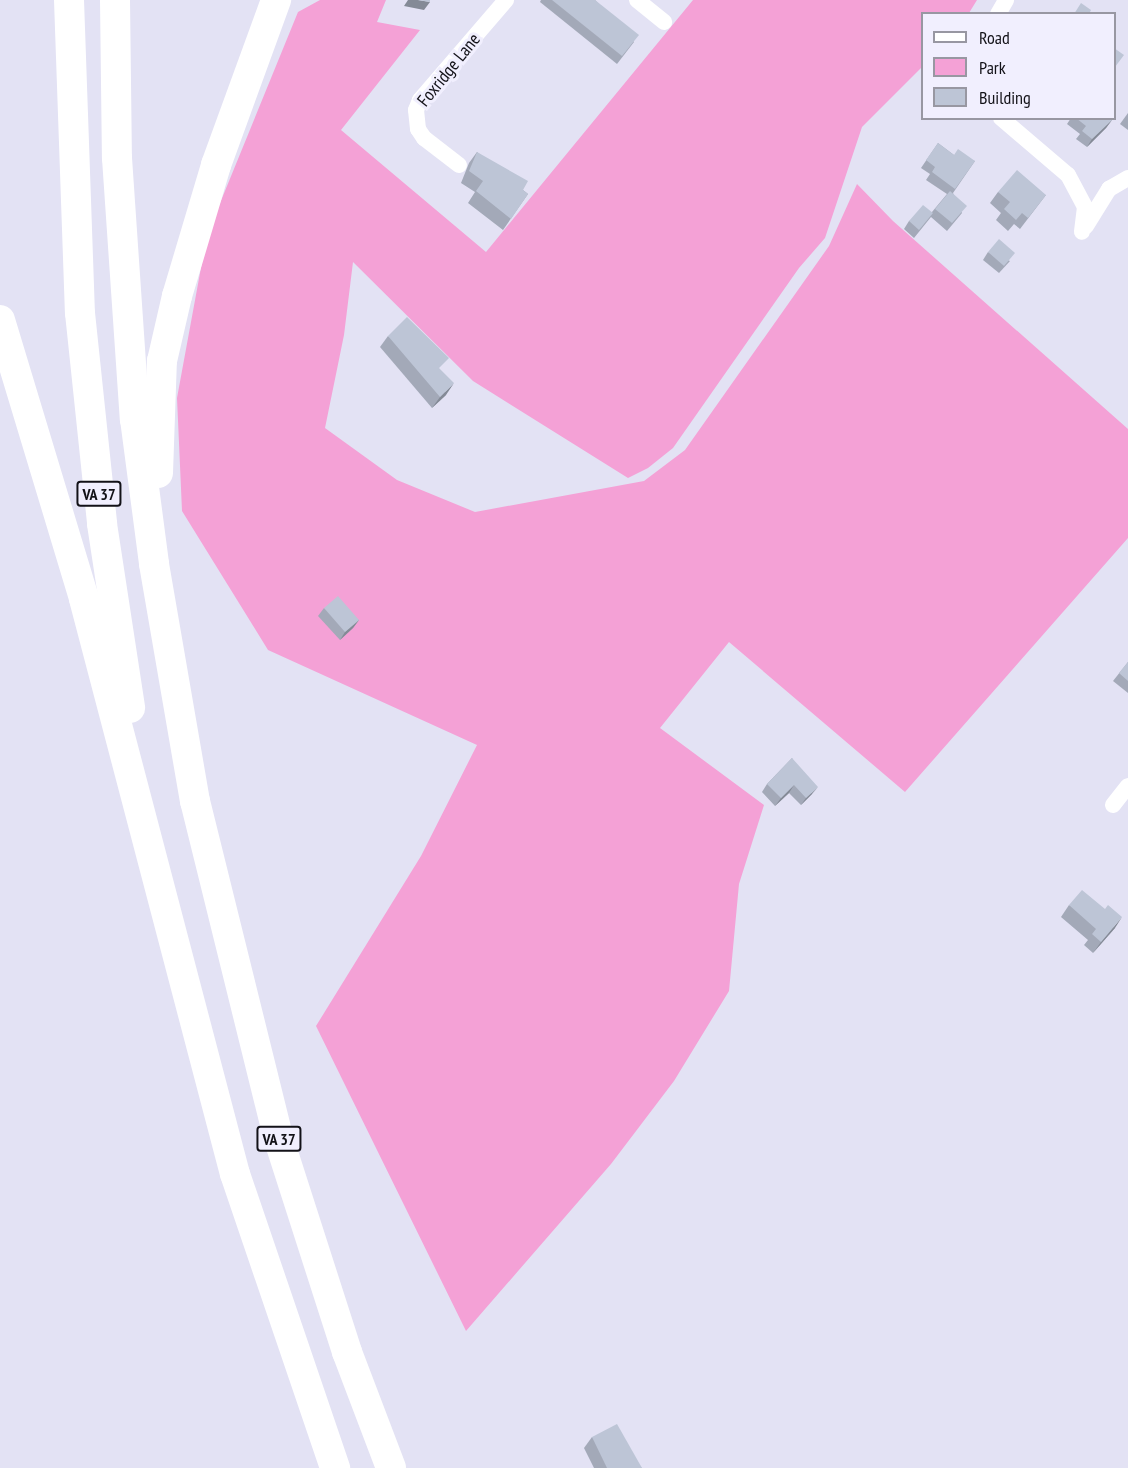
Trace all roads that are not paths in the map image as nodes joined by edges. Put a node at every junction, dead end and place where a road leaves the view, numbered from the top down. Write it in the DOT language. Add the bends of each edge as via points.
graph roads {
  1 [pos="69,0"];
  2 [pos="115,0"];
  3 [pos="276,0"];
  4 [pos="506,0"];
  5 [pos="637,0"];
  6 [pos="664,22"];
  7 [pos="1003,120"];
  8 [pos="459,165"];
  9 [pos="1128,178"];
  10 [pos="0,320"];
  11 [pos="1128,786"];
  12 [pos="195,801"];
  13 [pos="1113,805"];
  14 [pos="185,982"];
  15 [pos="335,1468"];
  16 [pos="391,1468"];
  1 -- 14 [label="highway, VA 37" via="80,314 102,524 125,679"];
  2 -- 12 [label="highway, VA 37" via="117,158 135,419 154,564"];
  3 -- 12 [label="highway" via="195,227 162,361 160,519"];
  4 -- 8 [label="street, Foxridge Lane" via="420,100 416,110 418,129 424,138"];
  5 -- 6 [label="street"];
  7 -- 9 [label="street" via="1068,175 1085,207 1082,232 1108,189"];
  10 -- 14 [label="highway" via="84,599"];
  11 -- 13 [label="street"];
  12 -- 16 [label="highway, VA 37" via="278,1137 347,1352"];
  14 -- 15 [label="highway, VA 37" via="238,1185"];
}
